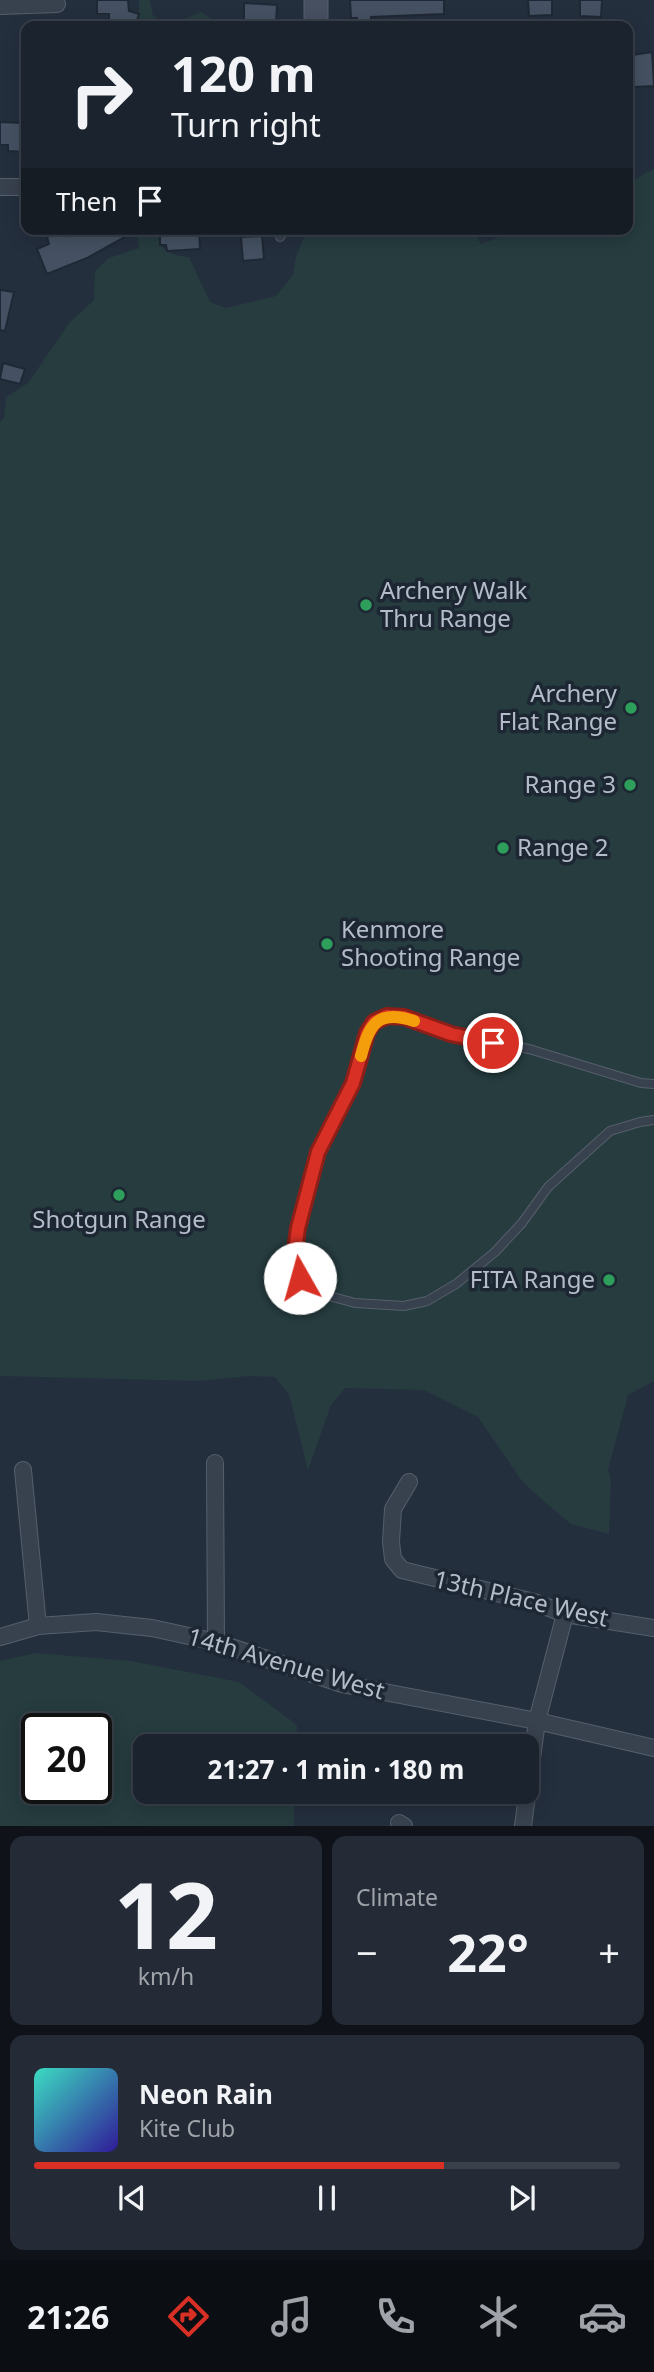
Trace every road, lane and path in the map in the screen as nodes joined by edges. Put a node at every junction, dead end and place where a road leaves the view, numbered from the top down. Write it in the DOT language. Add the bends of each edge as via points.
graph roads {
  1 [pos="316,0"];
  2 [pos="57,4"];
  3 [pos="0,6"];
  4 [pos="316,21"];
  5 [pos="0,187"];
  6 [pos="21,187"];
  7 [pos="654,1084"];
  8 [pos="654,1120"];
  9 [pos="215,1463"];
  10 [pos="23,1470"];
  11 [pos="409,1482"];
  12 [pos="565,1614"];
  13 [pos="38,1626"];
  14 [pos="654,1628"];
  15 [pos="0,1637"];
  16 [pos="216,1642"];
  17 [pos="537,1721"];
  18 [pos="654,1748"];
  19 [pos="523,1826"];
  1 -- 4 [label="street"];
  2 -- 3 [label="street"];
  5 -- 6 [label="street"];
  7 -- 8 [label="lane" via="529,1049 451,1034 404,1017 387,1016 374,1022 353,1083 318,1152 298,1228 294,1258 300,1278 318,1293 355,1303 404,1306 427,1301 495,1252 548,1187 610,1131"];
  9 -- 16 [label="street"];
  10 -- 13 [label="street"];
  11 -- 12 [label="street, 13th Place West" via="393,1509 393,1559 401,1570 534,1602"];
  12 -- 14 [label="street, 13th Place West"];
  12 -- 17 [label="street"];
  13 -- 15 [label="street, 14th Avenue West"];
  13 -- 16 [label="street, 14th Avenue West" via="96,1622"];
  16 -- 17 [label="street, 14th Avenue West" via="342,1684"];
  17 -- 18 [label="street, 14th Avenue West"];
  17 -- 19 [label="street"];
}
